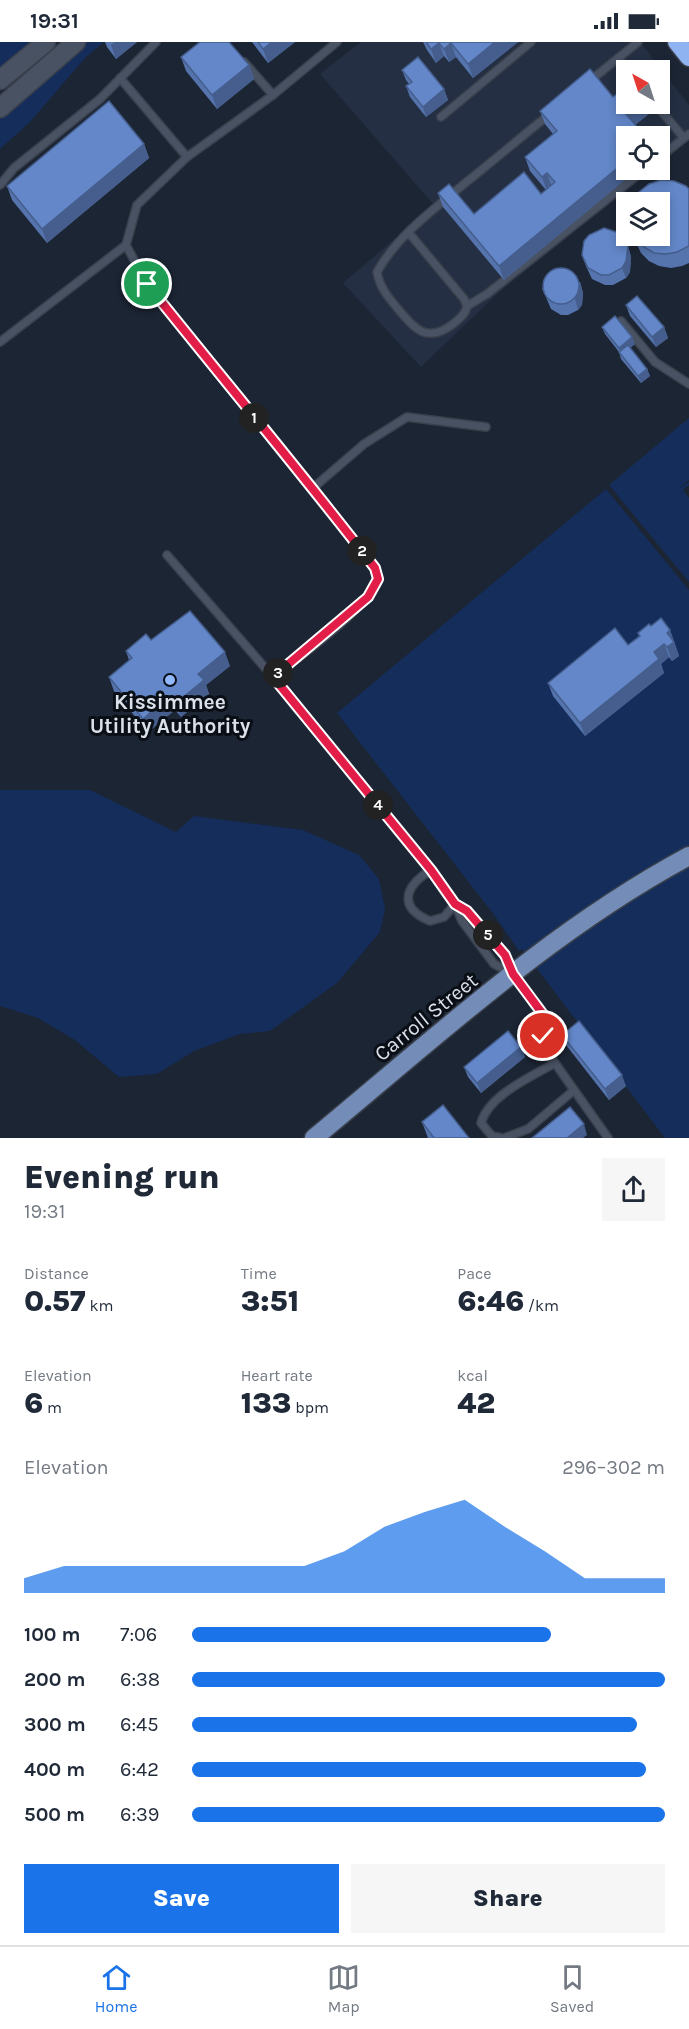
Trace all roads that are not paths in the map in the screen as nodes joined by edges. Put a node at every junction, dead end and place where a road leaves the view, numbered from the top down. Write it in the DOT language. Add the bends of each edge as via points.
graph roads {
  1 [pos="46,42"];
  2 [pos="76,42"];
  3 [pos="156,42"];
  4 [pos="337,42"];
  5 [pos="531,42"];
  6 [pos="638,42"];
  7 [pos="677,42"];
  8 [pos="689,57"];
  9 [pos="618,58"];
  10 [pos="242,60"];
  11 [pos="120,78"];
  12 [pos="0,80"];
  13 [pos="582,87"];
  14 [pos="273,95"];
  15 [pos="0,108"];
  16 [pos="555,110"];
  17 [pos="665,114"];
  18 [pos="441,117"];
  19 [pos="686,136"];
  20 [pos="670,149"];
  21 [pos="187,157"];
  22 [pos="631,180"];
  23 [pos="0,184"];
  24 [pos="409,233"];
  25 [pos="126,245"];
  26 [pos="467,306"];
  27 [pos="621,321"];
  28 [pos="0,342"];
  29 [pos="689,384"];
  30 [pos="486,427"];
  31 [pos="313,488"];
  32 [pos="167,555"];
  33 [pos="273,677"];
  34 [pos="689,856"];
  35 [pos="431,870"];
  36 [pos="455,904"];
  37 [pos="513,974"];
  38 [pos="555,1063"];
  39 [pos="573,1091"];
  40 [pos="314,1138"];
  41 [pos="503,1138"];
  42 [pos="608,1138"];
  1 -- 12 [label="street"];
  2 -- 15 [label="street"];
  3 -- 11 [label="lane"];
  4 -- 14 [label="lane"];
  5 -- 18 [label="lane"];
  6 -- 9 [label="lane"];
  7 -- 8 [label="highway"];
  9 -- 13 [label="lane"];
  10 -- 14 [label="lane"];
  11 -- 21 [label="lane"];
  11 -- 23 [label="lane"];
  14 -- 21 [label="lane"];
  16 -- 24 [label="lane"];
  17 -- 19 [label="lane"];
  19 -- 20 [label="lane"];
  21 -- 25 [label="lane" via="137,205"];
  22 -- 26 [label="lane"];
  24 -- 26 [label="lane"];
  24 -- 26 [label="lane" via="377,272 382,290 414,328 430,334 445,330 466,312"];
  25 -- 28 [label="lane"];
  25 -- 31 [label="lane" via="147,284"];
  27 -- 29 [label="lane" via="655,362"];
  30 -- 31 [label="lane" via="407,417 364,444"];
  31 -- 33 [label="lane" via="375,568 378,579 356,610"];
  32 -- 33 [label="lane"];
  33 -- 35 [label="lane"];
  34 -- 37 [label="main road, Carroll Street" via="585,920"];
  35 -- 36 [label="lane"];
  35 -- 36 [label="lane" via="416,879 408,893 409,906 430,921 444,917"];
  36 -- 37 [label="lane" via="467,911 505,955"];
  36 -- 37 [label="lane" via="462,921 494,964"];
  37 -- 38 [label="lane" via="548,1021 543,1036 544,1053"];
  37 -- 40 [label="main road, Carroll Street"];
  38 -- 39 [label="lane"];
  38 -- 41 [label="lane" via="505,1093 484,1114 481,1123 492,1136"];
  39 -- 41 [label="lane" via="528,1129"];
  39 -- 42 [label="lane"];
}
